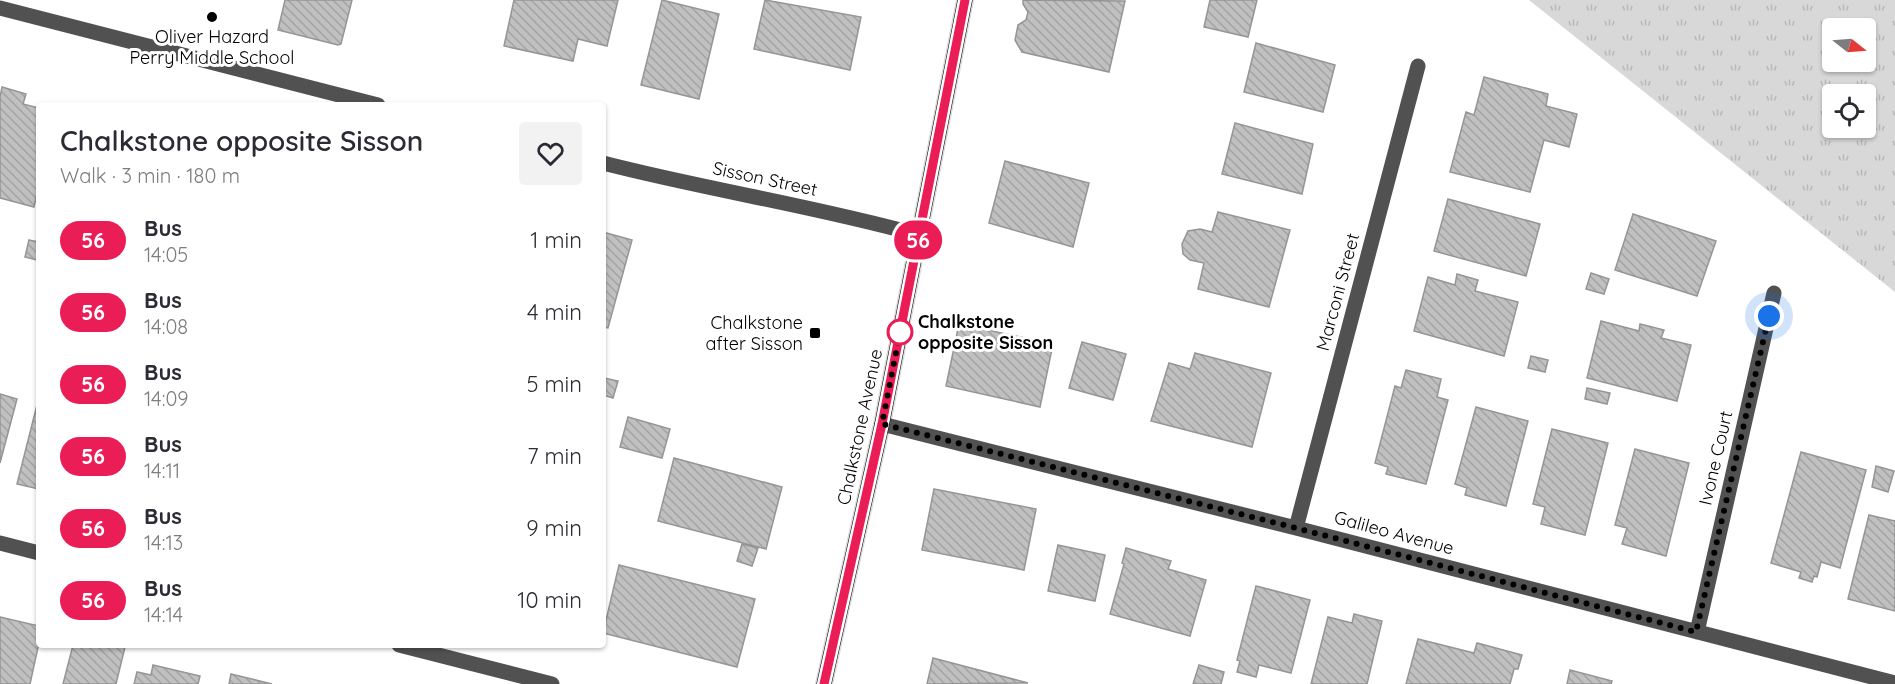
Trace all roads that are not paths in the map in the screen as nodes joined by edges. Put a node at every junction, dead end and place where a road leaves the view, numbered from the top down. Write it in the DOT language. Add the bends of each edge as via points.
graph roads {
  1 [pos="965,0"];
  2 [pos="0,8"];
  3 [pos="1418,66"];
  4 [pos="366,102"];
  5 [pos="606,164"];
  6 [pos="919,235"];
  7 [pos="1774,293"];
  8 [pos="882,424"];
  9 [pos="1296,528"];
  10 [pos="0,543"];
  11 [pos="36,552"];
  12 [pos="1696,632"];
  13 [pos="411,648"];
  14 [pos="1895,683"];
  15 [pos="552,684"];
  16 [pos="824,684"];
  1 -- 6 [label="main road, Chalkstone Avenue"];
  2 -- 4 [label="street"];
  3 -- 9 [label="street, Marconi Street"];
  5 -- 6 [label="street, Sisson Street"];
  6 -- 8 [label="main road, Chalkstone Avenue"];
  7 -- 12 [label="street, Ivone Court"];
  8 -- 9 [label="street, Galileo Avenue"];
  8 -- 16 [label="main road, Chalkstone Avenue"];
  9 -- 12 [label="street, Galileo Avenue"];
  10 -- 11 [label="street"];
  12 -- 14 [label="street, Galileo Avenue"];
  13 -- 15 [label="street"];
}
